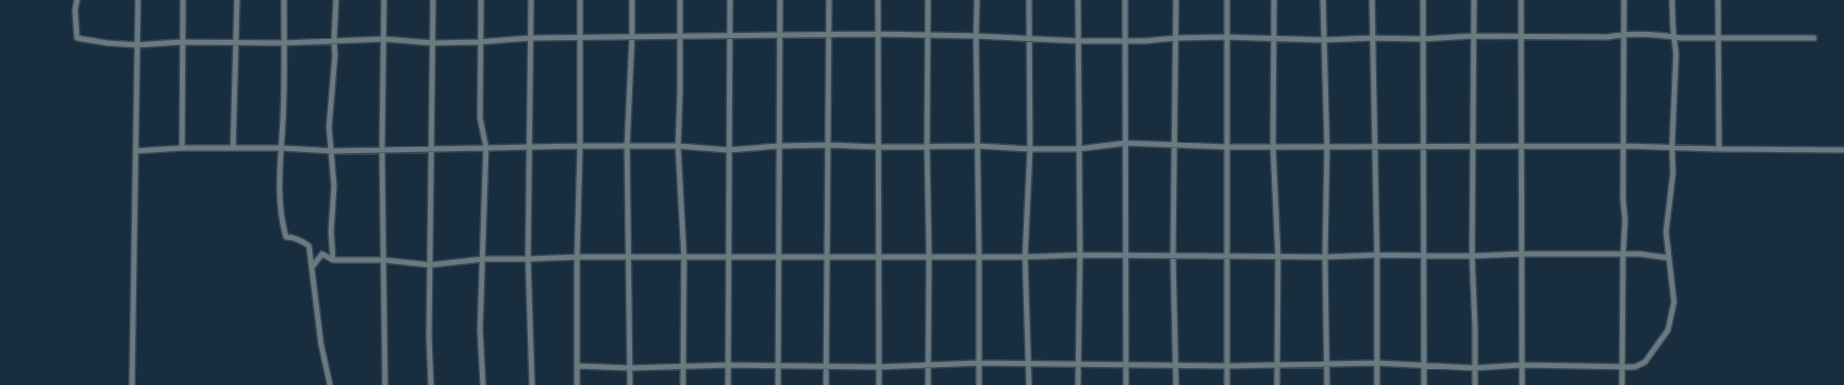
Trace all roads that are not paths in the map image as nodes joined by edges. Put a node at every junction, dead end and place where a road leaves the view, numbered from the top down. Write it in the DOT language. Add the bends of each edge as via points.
graph roads {
  1 [pos="77,0"];
  2 [pos="138,0"];
  3 [pos="183,0"];
  4 [pos="237,0"];
  5 [pos="284,0"];
  6 [pos="336,0"];
  7 [pos="384,0"];
  8 [pos="433,0"];
  9 [pos="481,0"];
  10 [pos="531,0"];
  11 [pos="580,0"];
  12 [pos="632,0"];
  13 [pos="680,0"];
  14 [pos="730,0"];
  15 [pos="780,0"];
  16 [pos="828,0"];
  17 [pos="878,0"];
  18 [pos="928,0"];
  19 [pos="977,0"];
  20 [pos="1028,0"];
  21 [pos="1078,0"];
  22 [pos="1125,0"];
  23 [pos="1176,0"];
  24 [pos="1227,0"];
  25 [pos="1274,0"];
  26 [pos="1323,0"];
  27 [pos="1372,0"];
  28 [pos="1423,0"];
  29 [pos="1474,0"];
  30 [pos="1521,0"];
  31 [pos="1624,0"];
  32 [pos="1672,0"];
  33 [pos="1718,0"];
  34 [pos="828,34"];
  35 [pos="878,34"];
  36 [pos="1624,34"];
  37 [pos="779,35"];
  38 [pos="730,36"];
  39 [pos="927,36"];
  40 [pos="976,36"];
  41 [pos="1227,36"];
  42 [pos="1472,36"];
  43 [pos="632,37"];
  44 [pos="680,37"];
  45 [pos="1520,37"];
  46 [pos="1675,37"];
  47 [pos="530,38"];
  48 [pos="580,38"];
  49 [pos="1176,38"];
  50 [pos="1275,38"];
  51 [pos="1372,38"];
  52 [pos="1814,38"];
  53 [pos="384,39"];
  54 [pos="1029,39"];
  55 [pos="1423,39"];
  56 [pos="1718,39"];
  57 [pos="334,40"];
  58 [pos="1125,40"];
  59 [pos="1323,40"];
  60 [pos="1078,41"];
  61 [pos="181,42"];
  62 [pos="480,42"];
  63 [pos="237,43"];
  64 [pos="284,43"];
  65 [pos="433,43"];
  66 [pos="137,45"];
  67 [pos="1126,143"];
  68 [pos="828,145"];
  69 [pos="1175,145"];
  70 [pos="580,146"];
  71 [pos="627,146"];
  72 [pos="678,146"];
  73 [pos="779,146"];
  74 [pos="927,146"];
  75 [pos="978,146"];
  76 [pos="1473,146"];
  77 [pos="1625,146"];
  78 [pos="486,147"];
  79 [pos="1227,147"];
  80 [pos="1273,147"];
  81 [pos="1327,147"];
  82 [pos="1375,147"];
  83 [pos="1422,147"];
  84 [pos="1521,147"];
  85 [pos="1672,147"];
  86 [pos="182,148"];
  87 [pos="233,148"];
  88 [pos="281,148"];
  89 [pos="528,148"];
  90 [pos="878,148"];
  91 [pos="1030,149"];
  92 [pos="1078,149"];
  93 [pos="382,150"];
  94 [pos="430,150"];
  95 [pos="728,150"];
  96 [pos="1719,150"];
  97 [pos="1844,150"];
  98 [pos="136,151"];
  99 [pos="332,151"];
  100 [pos="1520,254"];
  101 [pos="1080,255"];
  102 [pos="1377,255"];
  103 [pos="577,256"];
  104 [pos="628,256"];
  105 [pos="729,256"];
  106 [pos="879,256"];
  107 [pos="929,256"];
  108 [pos="980,256"];
  109 [pos="1126,256"];
  110 [pos="1173,256"];
  111 [pos="1227,256"];
  112 [pos="1278,256"];
  113 [pos="1423,256"];
  114 [pos="1472,256"];
  115 [pos="1623,256"];
  116 [pos="684,257"];
  117 [pos="778,257"];
  118 [pos="827,257"];
  119 [pos="1025,257"];
  120 [pos="1325,257"];
  121 [pos="484,258"];
  122 [pos="1669,258"];
  123 [pos="528,259"];
  124 [pos="333,260"];
  125 [pos="384,260"];
  126 [pos="430,265"];
  127 [pos="312,266"];
  128 [pos="979,363"];
  129 [pos="1377,363"];
  130 [pos="927,364"];
  131 [pos="1030,364"];
  132 [pos="1079,364"];
  133 [pos="1328,364"];
  134 [pos="1522,364"];
  135 [pos="728,365"];
  136 [pos="1126,365"];
  137 [pos="1176,365"];
  138 [pos="1277,365"];
  139 [pos="1424,365"];
  140 [pos="578,366"];
  141 [pos="684,366"];
  142 [pos="778,366"];
  143 [pos="1228,366"];
  144 [pos="826,367"];
  145 [pos="878,367"];
  146 [pos="1622,367"];
  147 [pos="630,368"];
  148 [pos="1474,368"];
  149 [pos="132,385"];
  150 [pos="330,385"];
  151 [pos="385,385"];
  152 [pos="431,385"];
  153 [pos="483,385"];
  154 [pos="532,385"];
  155 [pos="577,385"];
  156 [pos="630,385"];
  157 [pos="683,385"];
  158 [pos="728,385"];
  159 [pos="778,385"];
  160 [pos="826,385"];
  161 [pos="879,385"];
  162 [pos="928,385"];
  163 [pos="979,385"];
  164 [pos="1029,385"];
  165 [pos="1078,385"];
  166 [pos="1126,385"];
  167 [pos="1176,385"];
  168 [pos="1227,385"];
  169 [pos="1277,385"];
  170 [pos="1327,385"];
  171 [pos="1377,385"];
  172 [pos="1424,385"];
  173 [pos="1474,385"];
  174 [pos="1522,385"];
  175 [pos="1622,385"];
  1 -- 66 [label="street" via="77,38"];
  2 -- 66 [label="street"];
  3 -- 61 [label="street"];
  4 -- 63 [label="street"];
  5 -- 64 [label="street"];
  6 -- 57 [label="street"];
  7 -- 53 [label="street"];
  8 -- 65 [label="street"];
  9 -- 62 [label="street"];
  10 -- 47 [label="street"];
  11 -- 48 [label="street"];
  12 -- 43 [label="street"];
  13 -- 44 [label="street"];
  14 -- 38 [label="street"];
  15 -- 37 [label="street"];
  16 -- 34 [label="street"];
  17 -- 35 [label="street"];
  18 -- 39 [label="street"];
  19 -- 40 [label="street"];
  20 -- 54 [label="street"];
  21 -- 60 [label="street"];
  22 -- 58 [label="street"];
  23 -- 49 [label="street"];
  24 -- 41 [label="street"];
  25 -- 50 [label="street"];
  26 -- 59 [label="street"];
  27 -- 51 [label="street"];
  28 -- 55 [label="street"];
  29 -- 42 [label="street"];
  30 -- 45 [label="street"];
  31 -- 36 [label="street"];
  32 -- 46 [label="street"];
  33 -- 56 [label="street"];
  34 -- 35 [label="street"];
  34 -- 37 [label="street"];
  34 -- 68 [label="street"];
  35 -- 39 [label="street"];
  35 -- 90 [label="street"];
  36 -- 45 [label="street" via="1608,37"];
  36 -- 46 [label="street"];
  36 -- 77 [label="street"];
  37 -- 38 [label="street"];
  37 -- 73 [label="street"];
  38 -- 44 [label="street"];
  38 -- 95 [label="street"];
  39 -- 40 [label="street"];
  39 -- 74 [label="street"];
  40 -- 54 [label="street"];
  40 -- 75 [label="street"];
  41 -- 49 [label="street"];
  41 -- 50 [label="street"];
  41 -- 79 [label="street"];
  42 -- 45 [label="street"];
  42 -- 55 [label="street"];
  42 -- 76 [label="street"];
  43 -- 44 [label="street"];
  43 -- 48 [label="street"];
  43 -- 71 [label="street"];
  44 -- 72 [label="street"];
  45 -- 84 [label="street"];
  46 -- 56 [label="street"];
  46 -- 85 [label="street"];
  47 -- 48 [label="street"];
  47 -- 62 [label="street"];
  47 -- 89 [label="street"];
  48 -- 70 [label="street"];
  49 -- 58 [label="street"];
  49 -- 69 [label="street"];
  50 -- 59 [label="street"];
  50 -- 80 [label="street"];
  51 -- 55 [label="street"];
  51 -- 59 [label="street"];
  51 -- 82 [label="street"];
  52 -- 56 [label="street"];
  53 -- 57 [label="street"];
  53 -- 65 [label="street"];
  53 -- 93 [label="street"];
  54 -- 60 [label="street"];
  54 -- 91 [label="street"];
  55 -- 83 [label="street"];
  56 -- 96 [label="street"];
  57 -- 64 [label="street"];
  57 -- 99 [label="street" via="329,128"];
  58 -- 60 [label="street"];
  58 -- 67 [label="street"];
  59 -- 81 [label="street"];
  60 -- 92 [label="street"];
  61 -- 63 [label="street"];
  61 -- 66 [label="street"];
  61 -- 86 [label="street"];
  62 -- 65 [label="street"];
  62 -- 78 [label="street" via="480,118"];
  63 -- 64 [label="street"];
  63 -- 87 [label="street"];
  64 -- 88 [label="street"];
  65 -- 94 [label="street"];
  66 -- 98 [label="street"];
  67 -- 69 [label="street"];
  67 -- 92 [label="street"];
  67 -- 109 [label="street"];
  68 -- 73 [label="street"];
  68 -- 90 [label="street"];
  68 -- 118 [label="street"];
  69 -- 79 [label="street"];
  69 -- 110 [label="street"];
  70 -- 71 [label="street"];
  70 -- 89 [label="street"];
  70 -- 103 [label="street"];
  71 -- 72 [label="street"];
  71 -- 104 [label="street"];
  72 -- 95 [label="street"];
  72 -- 116 [label="street"];
  73 -- 95 [label="street"];
  73 -- 117 [label="street"];
  74 -- 75 [label="street"];
  74 -- 90 [label="street"];
  74 -- 107 [label="street"];
  75 -- 91 [label="street"];
  75 -- 108 [label="street"];
  76 -- 83 [label="street"];
  76 -- 84 [label="street"];
  76 -- 114 [label="street"];
  77 -- 84 [label="street"];
  77 -- 85 [label="street"];
  77 -- 115 [label="street"];
  78 -- 89 [label="street"];
  78 -- 94 [label="street"];
  78 -- 121 [label="street"];
  79 -- 80 [label="street"];
  79 -- 111 [label="street"];
  80 -- 81 [label="street"];
  80 -- 112 [label="street"];
  81 -- 82 [label="street"];
  81 -- 120 [label="street"];
  82 -- 83 [label="street"];
  82 -- 102 [label="street"];
  83 -- 113 [label="street"];
  84 -- 100 [label="street"];
  85 -- 96 [label="street"];
  85 -- 122 [label="street" via="1673,173 1666,232"];
  86 -- 87 [label="street"];
  86 -- 98 [label="street"];
  87 -- 88 [label="street"];
  88 -- 99 [label="street"];
  88 -- 127 [label="street" via="282,224 286,237 309,246"];
  89 -- 123 [label="street"];
  90 -- 106 [label="street"];
  91 -- 92 [label="street"];
  91 -- 119 [label="street"];
  92 -- 101 [label="street"];
  93 -- 94 [label="street"];
  93 -- 99 [label="street"];
  93 -- 125 [label="street"];
  94 -- 126 [label="street"];
  95 -- 105 [label="street"];
  96 -- 97 [label="street"];
  98 -- 149 [label="street"];
  99 -- 124 [label="street"];
  100 -- 114 [label="street"];
  100 -- 115 [label="street"];
  100 -- 134 [label="street"];
  101 -- 109 [label="street"];
  101 -- 119 [label="street"];
  101 -- 132 [label="street"];
  102 -- 113 [label="street"];
  102 -- 120 [label="street"];
  102 -- 129 [label="street"];
  103 -- 104 [label="street"];
  103 -- 123 [label="street"];
  103 -- 140 [label="street"];
  104 -- 116 [label="street"];
  104 -- 147 [label="street"];
  105 -- 116 [label="street"];
  105 -- 117 [label="street"];
  105 -- 135 [label="street"];
  106 -- 107 [label="street"];
  106 -- 118 [label="street"];
  106 -- 145 [label="street"];
  107 -- 108 [label="street"];
  107 -- 130 [label="street"];
  108 -- 119 [label="street"];
  108 -- 128 [label="street"];
  109 -- 110 [label="street"];
  109 -- 136 [label="street"];
  110 -- 111 [label="street"];
  110 -- 137 [label="street"];
  111 -- 112 [label="street"];
  111 -- 143 [label="street"];
  112 -- 120 [label="street"];
  112 -- 138 [label="street"];
  113 -- 114 [label="street"];
  113 -- 139 [label="street"];
  114 -- 148 [label="street"];
  115 -- 122 [label="street" via="1640,254"];
  115 -- 146 [label="street"];
  116 -- 141 [label="street"];
  117 -- 118 [label="street"];
  117 -- 142 [label="street"];
  118 -- 144 [label="street"];
  119 -- 131 [label="street"];
  120 -- 133 [label="street"];
  121 -- 123 [label="street"];
  121 -- 126 [label="street"];
  121 -- 153 [label="street" via="480,330"];
  122 -- 146 [label="street" via="1674,302 1668,330 1645,362 1635,367"];
  123 -- 154 [label="street"];
  124 -- 125 [label="street"];
  124 -- 127 [label="street" via="322,254"];
  125 -- 126 [label="street"];
  125 -- 151 [label="street"];
  126 -- 152 [label="street"];
  127 -- 150 [label="street" via="321,344"];
  128 -- 130 [label="street"];
  128 -- 131 [label="street"];
  128 -- 163 [label="street"];
  129 -- 133 [label="street"];
  129 -- 139 [label="street"];
  129 -- 171 [label="street"];
  130 -- 145 [label="street"];
  130 -- 162 [label="street"];
  131 -- 132 [label="street"];
  131 -- 164 [label="street"];
  132 -- 136 [label="street"];
  132 -- 165 [label="street"];
  133 -- 138 [label="street"];
  133 -- 170 [label="street"];
  134 -- 146 [label="street"];
  134 -- 148 [label="street"];
  134 -- 174 [label="street"];
  135 -- 141 [label="street"];
  135 -- 142 [label="street"];
  135 -- 158 [label="street"];
  136 -- 137 [label="street"];
  136 -- 166 [label="street"];
  137 -- 143 [label="street"];
  137 -- 167 [label="street"];
  138 -- 143 [label="street"];
  138 -- 169 [label="street"];
  139 -- 148 [label="street"];
  139 -- 172 [label="street"];
  140 -- 147 [label="street"];
  140 -- 155 [label="street"];
  141 -- 147 [label="street"];
  141 -- 157 [label="street"];
  142 -- 144 [label="street"];
  142 -- 159 [label="street"];
  143 -- 168 [label="street"];
  144 -- 145 [label="street"];
  144 -- 160 [label="street"];
  145 -- 161 [label="street"];
  146 -- 175 [label="street"];
  147 -- 156 [label="street"];
  148 -- 173 [label="street"];
}
